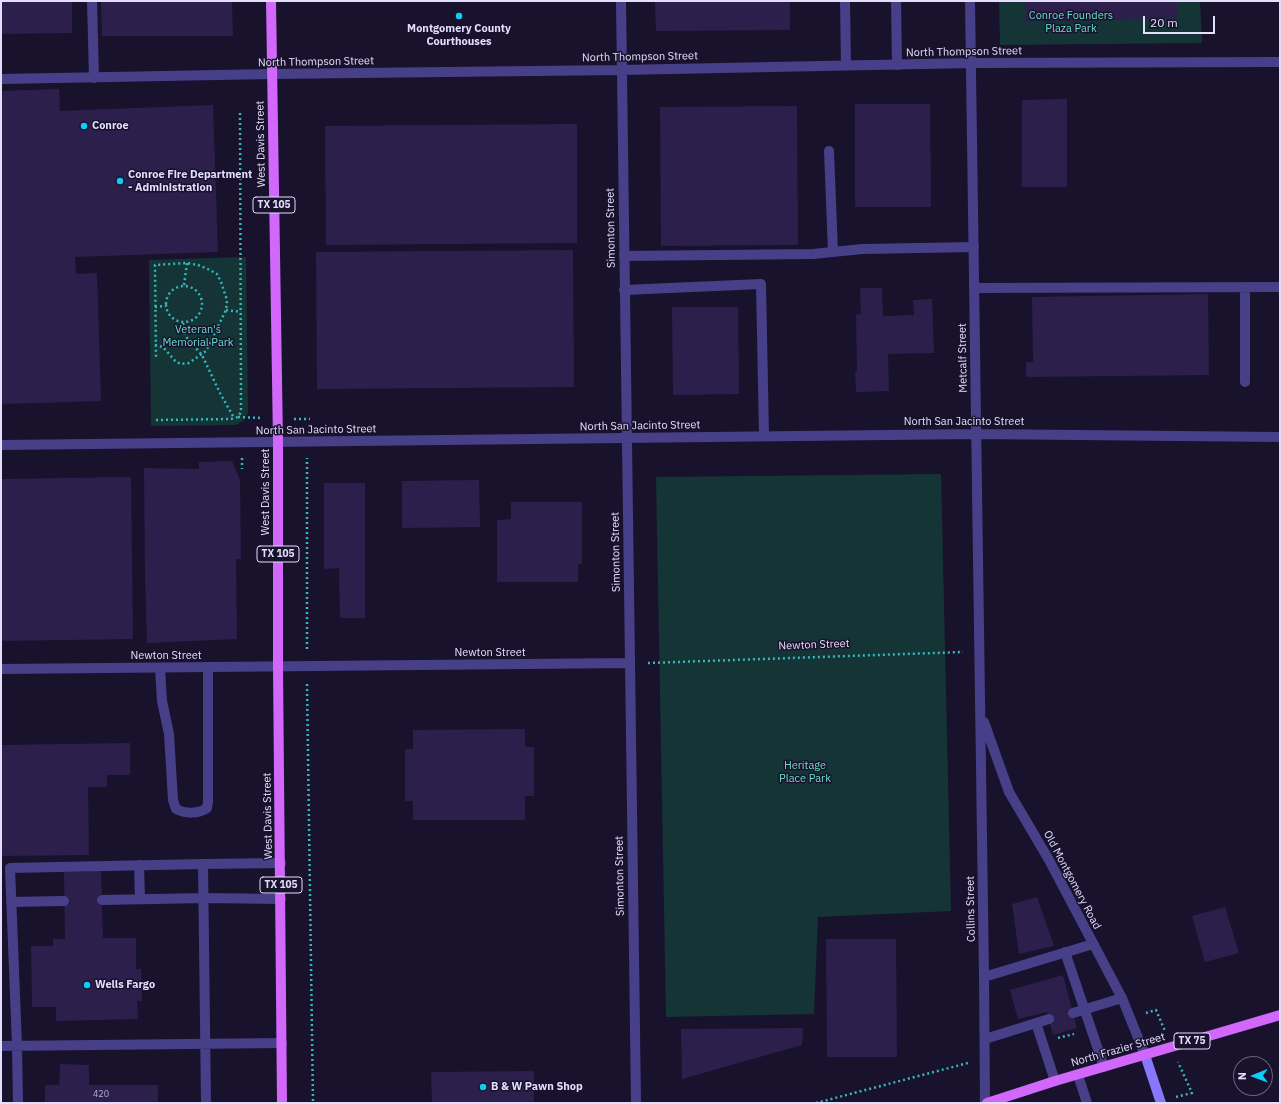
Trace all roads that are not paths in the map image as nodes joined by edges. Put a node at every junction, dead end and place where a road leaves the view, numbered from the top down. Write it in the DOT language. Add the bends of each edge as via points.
graph roads {
  1 [pos="92,1"];
  2 [pos="271,1"];
  3 [pos="621,1"];
  4 [pos="845,1"];
  5 [pos="896,1"];
  6 [pos="970,1"];
  7 [pos="1280,62"];
  8 [pos="972,63"];
  9 [pos="896,65"];
  10 [pos="846,66"];
  11 [pos="621,70"];
  12 [pos="272,74"];
  13 [pos="94,78"];
  14 [pos="1,79"];
  15 [pos="829,151"];
  16 [pos="974,247"];
  17 [pos="833,252"];
  18 [pos="624,256"];
  19 [pos="974,288"];
  20 [pos="1245,288"];
  21 [pos="1280,288"];
  22 [pos="624,290"];
  23 [pos="1246,382"];
  24 [pos="976,434"];
  25 [pos="764,436"];
  26 [pos="1280,437"];
  27 [pos="626,438"];
  28 [pos="278,442"];
  29 [pos="1,445"];
  30 [pos="630,664"];
  31 [pos="278,666"];
  32 [pos="208,667"];
  33 [pos="160,668"];
  34 [pos="1,669"];
  35 [pos="981,714"];
  36 [pos="281,863"];
  37 [pos="203,864"];
  38 [pos="139,865"];
  39 [pos="6,868"];
  40 [pos="204,898"];
  41 [pos="140,899"];
  42 [pos="281,899"];
  43 [pos="102,900"];
  44 [pos="64,901"];
  45 [pos="11,902"];
  46 [pos="1093,944"];
  47 [pos="1065,952"];
  48 [pos="984,977"];
  49 [pos="1122,998"];
  50 [pos="1085,1010"];
  51 [pos="1074,1013"];
  52 [pos="1280,1015"];
  53 [pos="1049,1019"];
  54 [pos="1036,1023"];
  55 [pos="985,1039"];
  56 [pos="282,1043"];
  57 [pos="206,1044"];
  58 [pos="1,1046"];
  59 [pos="17,1046"];
  60 [pos="1145,1055"];
  61 [pos="1104,1067"];
  62 [pos="1078,1075"];
  63 [pos="1055,1082"];
  64 [pos="18,1103"];
  65 [pos="206,1103"];
  66 [pos="282,1103"];
  67 [pos="636,1103"];
  68 [pos="986,1103"];
  69 [pos="1087,1103"];
  70 [pos="1161,1103"];
  1 -- 13 [label="street"];
  2 -- 12 [label="main road, West Davis Street / TX 105"];
  3 -- 11 [label="street, Simonton Street"];
  4 -- 10 [label="street"];
  5 -- 9 [label="street"];
  6 -- 8 [label="street, Metcalf Street"];
  7 -- 8 [label="street, North Thompson Street"];
  8 -- 9 [label="street, North Thompson Street"];
  8 -- 16 [label="street, Metcalf Street"];
  9 -- 10 [label="street, North Thompson Street"];
  10 -- 11 [label="street, North Thompson Street"];
  11 -- 12 [label="street, North Thompson Street"];
  11 -- 18 [label="street, Simonton Street"];
  12 -- 13 [label="street, North Thompson Street"];
  12 -- 28 [label="main road, West Davis Street / TX 105"];
  13 -- 14 [label="street, North Thompson Street"];
  15 -- 17 [label="street"];
  16 -- 17 [label="street"];
  16 -- 19 [label="street, Metcalf Street"];
  17 -- 18 [label="street"];
  18 -- 22 [label="street, Simonton Street"];
  19 -- 20 [label="street"];
  19 -- 24 [label="street, Metcalf Street"];
  20 -- 21 [label="street"];
  20 -- 23 [label="street"];
  22 -- 25 [label="street" via="761,284"];
  22 -- 27 [label="street, Simonton Street"];
  24 -- 25 [label="street, North San Jacinto Street"];
  24 -- 26 [label="street, North San Jacinto Street"];
  24 -- 35 [label="street, Metcalf Street"];
  25 -- 27 [label="street, North San Jacinto Street"];
  27 -- 28 [label="street, North San Jacinto Street"];
  27 -- 30 [label="street, Simonton Street"];
  28 -- 29 [label="street, North San Jacinto Street"];
  28 -- 31 [label="main road, West Davis Street / TX 105"];
  30 -- 31 [label="street, Newton Street"];
  30 -- 67 [label="street, Simonton Street"];
  31 -- 32 [label="street, Newton Street"];
  31 -- 36 [label="main road, West Davis Street / TX 105"];
  32 -- 33 [label="street, Newton Street"];
  32 -- 33 [label="street" via="208,802 207,808 202,812 181,812 176,809 173,800 169,734 162,701"];
  33 -- 34 [label="street, Newton Street"];
  35 -- 46 [label="street, Old Montgomery Road" via="1009,792 1049,860"];
  35 -- 48 [label="street, Collins Street"];
  36 -- 37 [label="street"];
  36 -- 42 [label="main road, West Davis Street / TX 105"];
  37 -- 38 [label="street"];
  37 -- 40 [label="street"];
  38 -- 39 [label="street"];
  38 -- 41 [label="street"];
  39 -- 45 [label="street"];
  40 -- 41 [label="street"];
  40 -- 42 [label="street"];
  40 -- 57 [label="street"];
  41 -- 43 [label="street"];
  42 -- 56 [label="main road, West Davis Street / TX 105"];
  44 -- 45 [label="street"];
  45 -- 59 [label="street"];
  46 -- 47 [label="street"];
  46 -- 49 [label="street, Old Montgomery Road"];
  47 -- 48 [label="street"];
  47 -- 50 [label="street"];
  48 -- 55 [label="street, Collins Street"];
  49 -- 50 [label="street"];
  49 -- 60 [label="street, Old Montgomery Road"];
  50 -- 51 [label="street"];
  50 -- 61 [label="street"];
  52 -- 60 [label="main road, North Frazier Street / TX 75"];
  53 -- 54 [label="street"];
  54 -- 55 [label="street"];
  54 -- 63 [label="street"];
  55 -- 68 [label="street, Collins Street"];
  56 -- 57 [label="street"];
  56 -- 66 [label="main road, West Davis Street / TX 105"];
  57 -- 59 [label="street"];
  57 -- 65 [label="street"];
  58 -- 59 [label="street"];
  59 -- 64 [label="street"];
  60 -- 61 [label="main road, North Frazier Street / TX 75"];
  60 -- 70 [label="main road"];
  61 -- 62 [label="main road, North Frazier Street / TX 75"];
  62 -- 63 [label="main road, North Frazier Street / TX 75"];
  62 -- 69 [label="street"];
  63 -- 68 [label="main road, North Frazier Street / TX 75"];
}
